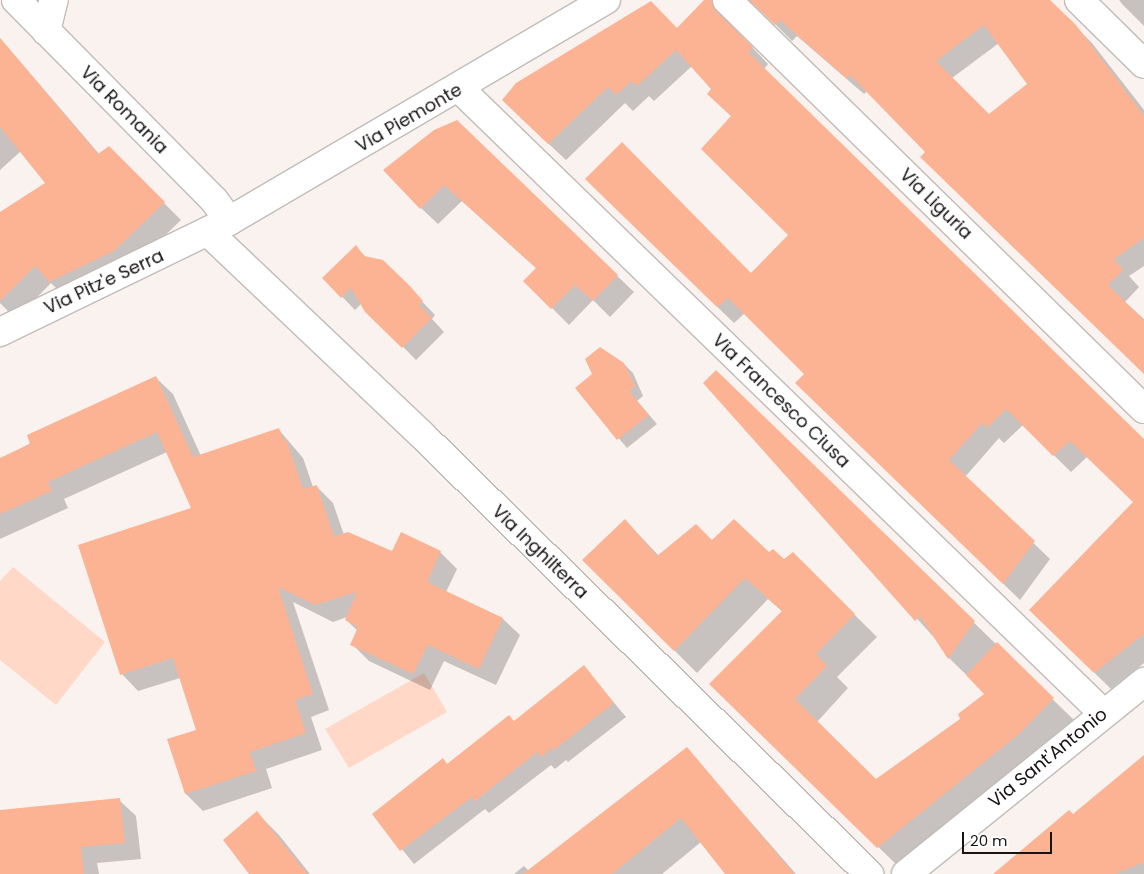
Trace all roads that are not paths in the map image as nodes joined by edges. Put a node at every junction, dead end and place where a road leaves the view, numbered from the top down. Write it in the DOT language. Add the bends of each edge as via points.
graph roads {
  1 [pos="16,0"];
  2 [pos="54,0"];
  3 [pos="606,0"];
  4 [pos="727,0"];
  5 [pos="1079,0"];
  6 [pos="46,31"];
  7 [pos="1144,64"];
  8 [pos="460,89"];
  9 [pos="219,227"];
  10 [pos="0,332"];
  11 [pos="1144,409"];
  12 [pos="1144,682"];
  13 [pos="1103,713"];
  14 [pos="869,874"];
  15 [pos="906,874"];
  1 -- 6 [label="street, Via Romania"];
  2 -- 6 [label="street"];
  3 -- 8 [label="street, Via Piemonte"];
  4 -- 11 [label="street, Via Liguria"];
  5 -- 7 [label="street"];
  6 -- 9 [label="street, Via Romania" via="214,200"];
  8 -- 9 [label="street, Via Piemonte"];
  8 -- 13 [label="street, Via Francesco Ciusa"];
  9 -- 10 [label="street, Via Pitz'e Serra"];
  9 -- 14 [label="street, Via Inghilterra" via="422,435"];
  12 -- 13 [label="street, Via Sant'Antonio"];
  13 -- 15 [label="street, Via Sant'Antonio"];
}
